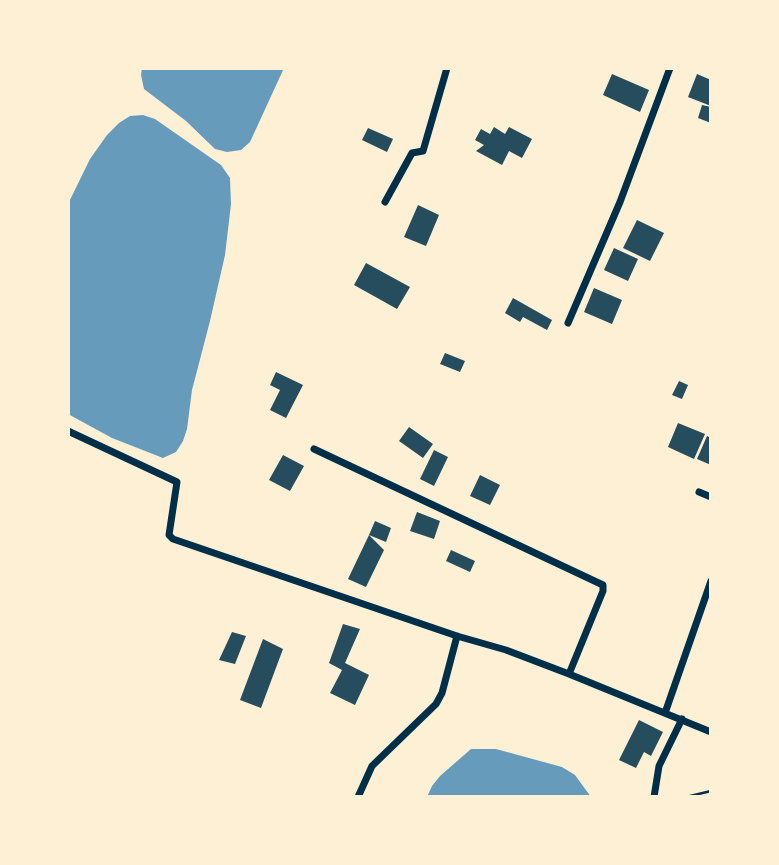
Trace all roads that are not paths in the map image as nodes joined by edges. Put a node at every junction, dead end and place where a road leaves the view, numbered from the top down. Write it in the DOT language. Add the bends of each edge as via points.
graph roads {
  1 [pos="447,68"];
  2 [pos="668,69"];
  3 [pos="385,202"];
  4 [pos="568,323"];
  5 [pos="68,431"];
  6 [pos="314,449"];
  7 [pos="699,492"];
  8 [pos="711,496"];
  9 [pos="711,581"];
  10 [pos="457,636"];
  11 [pos="569,674"];
  12 [pos="665,713"];
  13 [pos="682,719"];
  14 [pos="711,732"];
  15 [pos="358,797"];
  16 [pos="654,797"];
  1 -- 3 [label="street" via="423,151 412,153"];
  2 -- 4 [label="street" via="621,202"];
  5 -- 10 [label="street" via="177,482 169,535 173,539"];
  6 -- 11 [label="street" via="603,585"];
  7 -- 8 [label="street"];
  9 -- 12 [label="street"];
  10 -- 11 [label="street"];
  10 -- 15 [label="street" via="436,704 372,766"];
  11 -- 12 [label="street"];
  12 -- 13 [label="street"];
  13 -- 14 [label="street"];
  13 -- 16 [label="street" via="659,766"];
}
